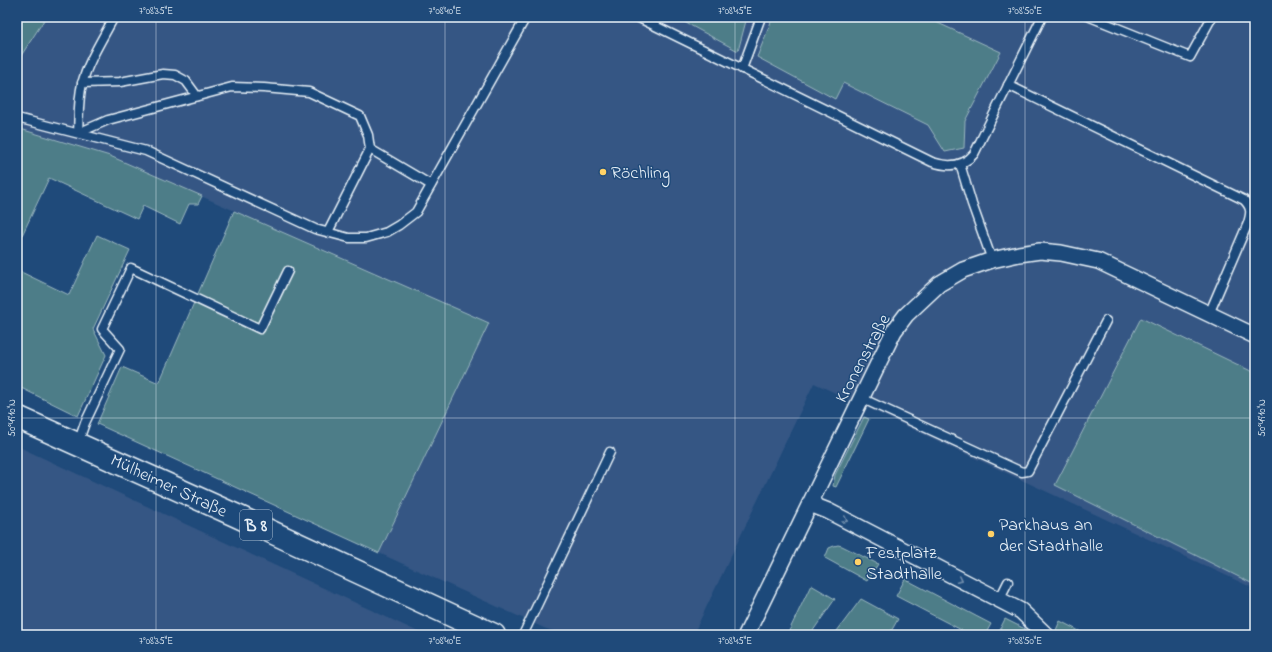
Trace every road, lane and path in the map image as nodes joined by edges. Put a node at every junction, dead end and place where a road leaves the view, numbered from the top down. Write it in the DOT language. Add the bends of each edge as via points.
graph roads {
  1 [pos="114,17"];
  2 [pos="526,17"];
  3 [pos="637,17"];
  4 [pos="761,17"];
  5 [pos="1042,17"];
  6 [pos="1090,17"];
  7 [pos="1212,17"];
  8 [pos="742,69"];
  9 [pos="82,84"];
  10 [pos="1008,86"];
  11 [pos="197,96"];
  12 [pos="17,118"];
  13 [pos="78,133"];
  14 [pos="370,149"];
  15 [pos="960,164"];
  16 [pos="431,185"];
  17 [pos="328,232"];
  18 [pos="992,260"];
  19 [pos="288,271"];
  20 [pos="1209,314"];
  21 [pos="1106,321"];
  22 [pos="1255,336"];
  23 [pos="861,398"];
  24 [pos="17,417"];
  25 [pos="78,444"];
  26 [pos="610,452"];
  27 [pos="810,504"];
  28 [pos="1008,582"];
  29 [pos="999,600"];
  30 [pos="494,635"];
  31 [pos="523,635"];
  32 [pos="746,635"];
  33 [pos="1046,635"];
  1 -- 9 [label="lane" via="92,57"];
  2 -- 16 [label="lane"];
  3 -- 8 [label="lane"];
  4 -- 8 [label="lane"];
  5 -- 10 [label="lane"];
  6 -- 7 [label="lane" via="1190,58"];
  8 -- 15 [label="lane" via="932,162"];
  9 -- 11 [label="lane" via="120,82 163,74 175,75 186,80"];
  9 -- 13 [label="lane"];
  10 -- 15 [label="lane" via="974,154 970,160"];
  10 -- 20 [label="lane" via="1248,204 1248,223"];
  11 -- 13 [label="lane" via="108,120"];
  11 -- 14 [label="lane" via="232,87 309,92 360,116 368,135"];
  12 -- 13 [label="lane"];
  13 -- 17 [label="lane" via="146,151 315,229"];
  14 -- 16 [label="lane"];
  14 -- 17 [label="lane"];
  15 -- 18 [label="lane"];
  16 -- 17 [label="lane" via="416,212 387,232 366,238 349,238"];
  18 -- 20 [label="street, Kronenstraße" via="1040,251 1098,261"];
  18 -- 23 [label="street, Kronenstraße" via="963,270 939,284 906,315 894,331"];
  19 -- 25 [label="lane" via="260,329 131,268 102,329 120,349 85,423"];
  20 -- 22 [label="street, Kronenstraße"];
  21 -- 23 [label="lane" via="1028,471 1022,472"];
  23 -- 27 [label="street, Kronenstraße"];
  24 -- 25 [label="main road, Mülheimer Straße / B 8"];
  25 -- 30 [label="main road, Mülheimer Straße / B 8"];
  26 -- 31 [label="lane"];
  27 -- 29 [label="street, one-way"];
  27 -- 32 [label="street, Kronenstraße"];
  28 -- 29 [label="lane"];
  29 -- 33 [label="street" via="1021,612"];
}
